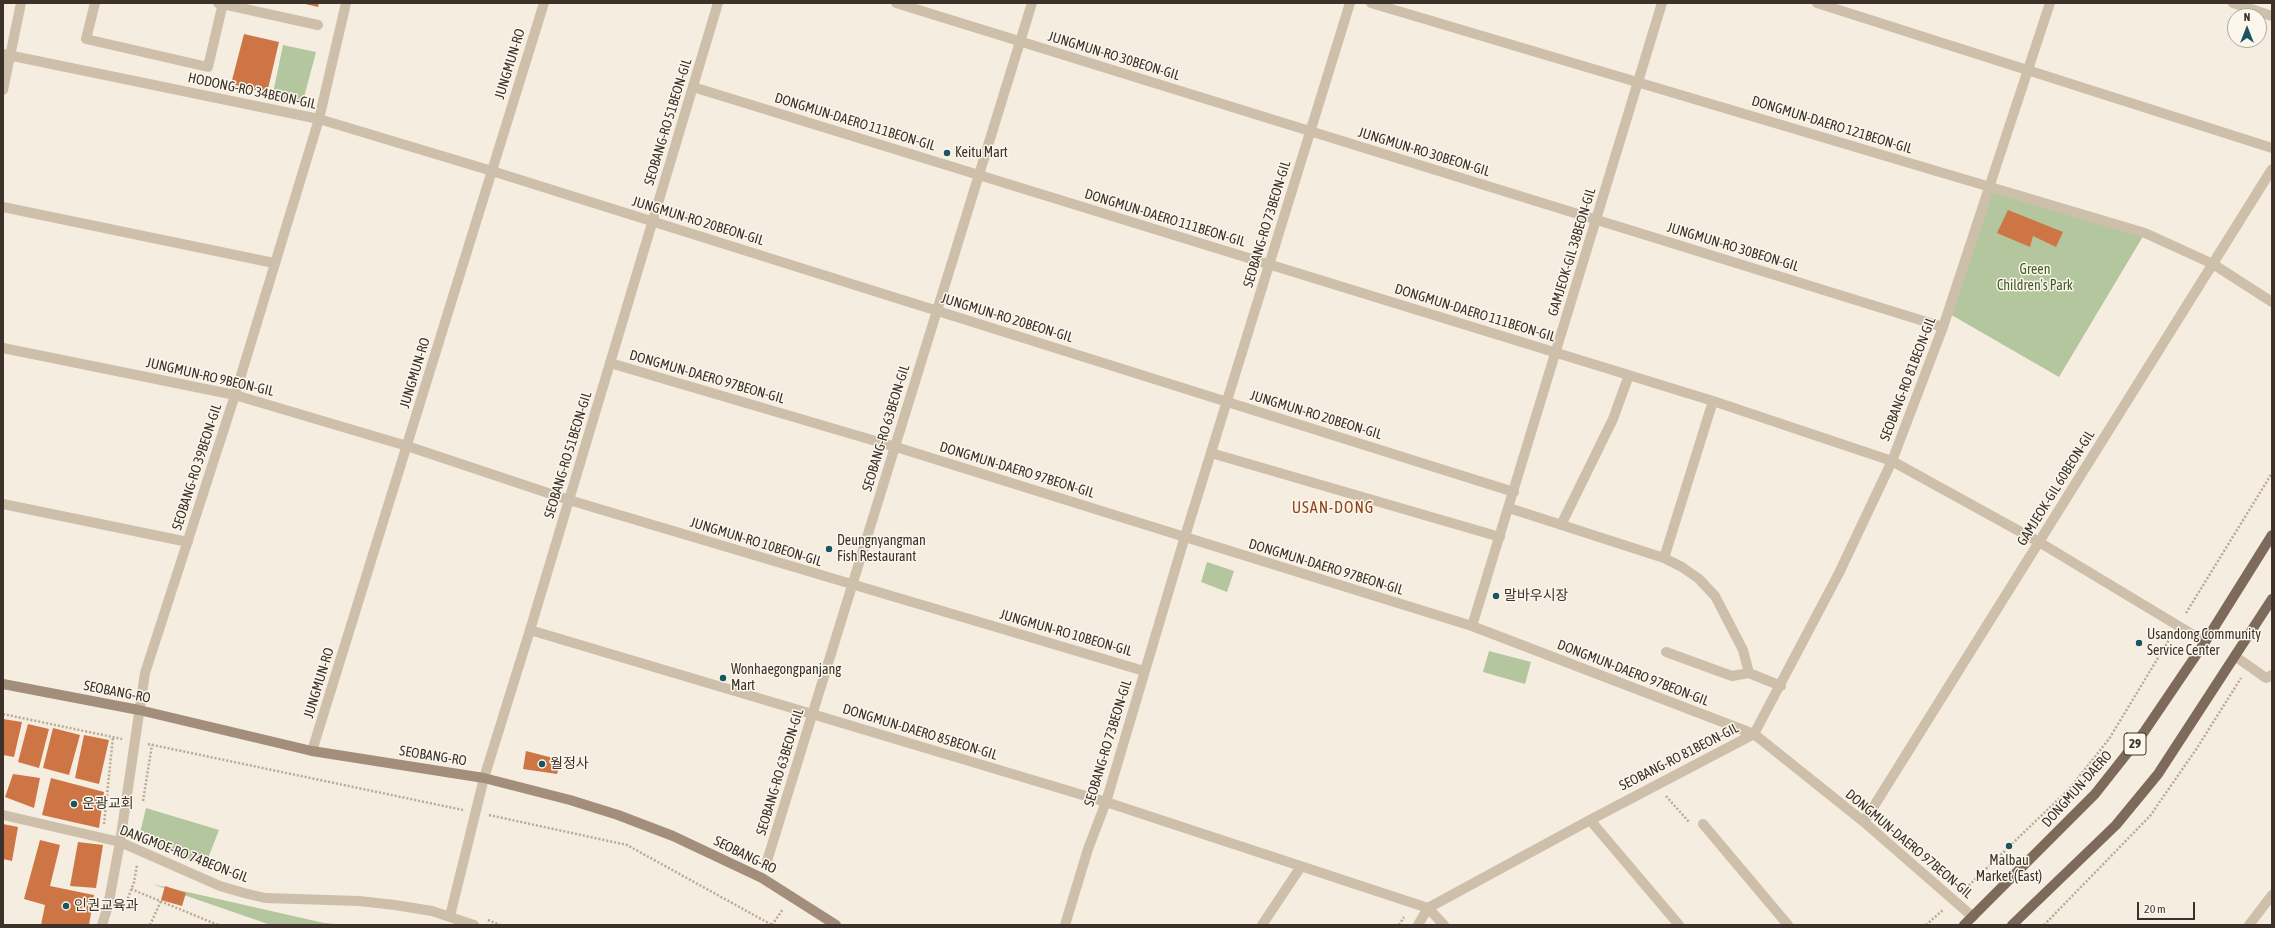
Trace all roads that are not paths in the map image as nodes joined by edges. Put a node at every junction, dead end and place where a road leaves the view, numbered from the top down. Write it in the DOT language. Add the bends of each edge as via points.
graph roads {
  1 [pos="21,3"];
  2 [pos="95,3"];
  3 [pos="221,3"];
  4 [pos="346,3"];
  5 [pos="544,3"];
  6 [pos="718,3"];
  7 [pos="896,3"];
  8 [pos="1032,3"];
  9 [pos="1350,3"];
  10 [pos="1371,3"];
  11 [pos="1662,3"];
  12 [pos="1817,3"];
  13 [pos="2050,3"];
  14 [pos="2233,3"];
  15 [pos="2272,16"];
  16 [pos="318,25"];
  17 [pos="1020,41"];
  18 [pos="6,55"];
  19 [pos="2028,69"];
  20 [pos="1638,82"];
  21 [pos="693,87"];
  22 [pos="3,90"];
  23 [pos="319,119"];
  24 [pos="1311,131"];
  25 [pos="2272,148"];
  26 [pos="2272,169"];
  27 [pos="492,171"];
  28 [pos="979,175"];
  29 [pos="1989,187"];
  30 [pos="3,207"];
  31 [pos="1596,220"];
  32 [pos="652,222"];
  33 [pos="274,263"];
  34 [pos="1270,264"];
  35 [pos="2213,264"];
  36 [pos="2272,302"];
  37 [pos="937,311"];
  38 [pos="1943,327"];
  39 [pos="3,348"];
  40 [pos="1556,353"];
  41 [pos="610,363"];
  42 [pos="1629,375"];
  43 [pos="235,395"];
  44 [pos="1713,401"];
  45 [pos="1227,402"];
  46 [pos="407,446"];
  47 [pos="896,447"];
  48 [pos="1211,453"];
  49 [pos="1892,461"];
  50 [pos="1514,492"];
  51 [pos="569,500"];
  52 [pos="3,504"];
  53 [pos="1508,508"];
  54 [pos="1561,525"];
  55 [pos="2272,535"];
  56 [pos="1185,537"];
  57 [pos="1500,537"];
  58 [pos="188,542"];
  59 [pos="2039,542"];
  60 [pos="1664,558"];
  61 [pos="852,585"];
  62 [pos="2272,599"];
  63 [pos="1472,626"];
  64 [pos="530,630"];
  65 [pos="2205,642"];
  66 [pos="1666,652"];
  67 [pos="2236,657"];
  68 [pos="1144,671"];
  69 [pos="1749,673"];
  70 [pos="2270,679"];
  71 [pos="3,684"];
  72 [pos="1781,686"];
  73 [pos="139,710"];
  74 [pos="812,714"];
  75 [pos="1754,734"];
  76 [pos="312,751"];
  77 [pos="484,778"];
  78 [pos="1106,802"];
  79 [pos="3,814"];
  80 [pos="1590,820"];
  81 [pos="1864,822"];
  82 [pos="1703,824"];
  83 [pos="120,842"];
  84 [pos="767,861"];
  85 [pos="1300,868"];
  86 [pos="2272,894"];
  87 [pos="1428,908"];
  88 [pos="450,916"];
  89 [pos="1974,917"];
  90 [pos="102,925"];
  91 [pos="474,925"];
  92 [pos="836,925"];
  93 [pos="1065,925"];
  94 [pos="1262,925"];
  95 [pos="1418,925"];
  96 [pos="1444,925"];
  97 [pos="1679,925"];
  98 [pos="1788,925"];
  99 [pos="1964,925"];
  100 [pos="2014,925"];
  101 [pos="2249,925"];
  1 -- 18 [label="street"];
  2 -- 3 [label="street" via="86,39 208,67"];
  3 -- 16 [label="street"];
  4 -- 23 [label="street, SEOBANG-RO 39BEON-GIL"];
  5 -- 27 [label="street, JUNGMUN-RO"];
  6 -- 21 [label="street, SEOBANG-RO 51BEON-GIL"];
  7 -- 17 [label="street, JUNGMUN-RO 30BEON-GIL"];
  8 -- 17 [label="street, SEOBANG-RO 63BEON-GIL"];
  9 -- 24 [label="street, SEOBANG-RO 73BEON-GIL"];
  10 -- 20 [label="street, DONGMUN-DAERO 121BEON-GIL"];
  11 -- 20 [label="street, GAMJEOK-GIL 38BEON-GIL"];
  12 -- 19 [label="street"];
  13 -- 19 [label="street, SEOBANG-RO 81BEON-GIL"];
  14 -- 15 [label="street"];
  17 -- 24 [label="street, JUNGMUN-RO 30BEON-GIL"];
  17 -- 28 [label="street, SEOBANG-RO 63BEON-GIL"];
  18 -- 22 [label="street"];
  18 -- 23 [label="street, HODONG-RO 34BEON-GIL"];
  19 -- 25 [label="street"];
  19 -- 29 [label="street, SEOBANG-RO 81BEON-GIL"];
  20 -- 29 [label="street, DONGMUN-DAERO 121BEON-GIL"];
  20 -- 31 [label="street, GAMJEOK-GIL 38BEON-GIL"];
  21 -- 28 [label="street, DONGMUN-DAERO 111BEON-GIL"];
  21 -- 32 [label="street, SEOBANG-RO 51BEON-GIL"];
  23 -- 27 [label="street, HODONG-RO 34BEON-GIL"];
  23 -- 33 [label="street, SEOBANG-RO 39BEON-GIL"];
  24 -- 31 [label="street, JUNGMUN-RO 30BEON-GIL"];
  24 -- 34 [label="street, SEOBANG-RO 73BEON-GIL"];
  26 -- 35 [label="street, GAMJEOK-GIL 60BEON-GIL"];
  27 -- 32 [label="street, JUNGMUN-RO 20BEON-GIL"];
  27 -- 46 [label="street, JUNGMUN-RO"];
  28 -- 34 [label="street, DONGMUN-DAERO 111BEON-GIL"];
  28 -- 37 [label="street, SEOBANG-RO 63BEON-GIL"];
  29 -- 35 [label="street, DONGMUN-DAERO 121BEON-GIL" via="2145,233"];
  29 -- 38 [label="street, SEOBANG-RO 81BEON-GIL"];
  30 -- 33 [label="street"];
  31 -- 38 [label="street, JUNGMUN-RO 30BEON-GIL"];
  31 -- 40 [label="street, GAMJEOK-GIL 38BEON-GIL"];
  32 -- 37 [label="street, JUNGMUN-RO 20BEON-GIL"];
  32 -- 41 [label="street, SEOBANG-RO 51BEON-GIL"];
  33 -- 43 [label="street, SEOBANG-RO 39BEON-GIL"];
  34 -- 40 [label="street, DONGMUN-DAERO 111BEON-GIL"];
  34 -- 45 [label="street, SEOBANG-RO 73BEON-GIL"];
  35 -- 36 [label="street, DONGMUN-DAERO 121BEON-GIL"];
  35 -- 59 [label="street, GAMJEOK-GIL 60BEON-GIL"];
  37 -- 45 [label="street, JUNGMUN-RO 20BEON-GIL"];
  37 -- 47 [label="street, SEOBANG-RO 63BEON-GIL"];
  38 -- 49 [label="street, SEOBANG-RO 81BEON-GIL"];
  39 -- 43 [label="street, JUNGMUN-RO 9BEON-GIL"];
  40 -- 42 [label="street, DONGMUN-DAERO 111BEON-GIL"];
  40 -- 50 [label="street, GAMJEOK-GIL 38BEON-GIL"];
  41 -- 47 [label="street, DONGMUN-DAERO 97BEON-GIL"];
  41 -- 51 [label="street, SEOBANG-RO 51BEON-GIL"];
  42 -- 44 [label="street, DONGMUN-DAERO 111BEON-GIL"];
  42 -- 54 [label="street" via="1613,420"];
  43 -- 46 [label="street, JUNGMUN-RO 9BEON-GIL"];
  43 -- 58 [label="street, SEOBANG-RO 39BEON-GIL"];
  44 -- 49 [label="street, DONGMUN-DAERO 111BEON-GIL"];
  44 -- 60 [label="street"];
  45 -- 48 [label="street, SEOBANG-RO 73BEON-GIL"];
  45 -- 50 [label="street, JUNGMUN-RO 20BEON-GIL"];
  46 -- 51 [label="street, JUNGMUN-RO 10BEON-GIL"];
  46 -- 76 [label="street, JUNGMUN-RO"];
  47 -- 56 [label="street, DONGMUN-DAERO 97BEON-GIL"];
  47 -- 61 [label="street, SEOBANG-RO 63BEON-GIL"];
  48 -- 56 [label="street, SEOBANG-RO 73BEON-GIL"];
  48 -- 57 [label="street"];
  49 -- 59 [label="street, DONGMUN-DAERO 111BEON-GIL"];
  49 -- 72 [label="street, SEOBANG-RO 81BEON-GIL"];
  50 -- 53 [label="street, GAMJEOK-GIL 38BEON-GIL"];
  51 -- 61 [label="street, JUNGMUN-RO 10BEON-GIL"];
  51 -- 64 [label="street, SEOBANG-RO 51BEON-GIL"];
  52 -- 58 [label="street, SEOBANG-RO 39BEON-GIL"];
  53 -- 54 [label="street"];
  53 -- 57 [label="street, GAMJEOK-GIL 38BEON-GIL"];
  54 -- 60 [label="street"];
  55 -- 65 [label="main road, DONGMUN-DAERO / 29"];
  56 -- 63 [label="street, DONGMUN-DAERO 97BEON-GIL"];
  56 -- 68 [label="street, SEOBANG-RO 73BEON-GIL"];
  57 -- 63 [label="street, GAMJEOK-GIL 38BEON-GIL"];
  58 -- 73 [label="street, SEOBANG-RO 39BEON-GIL" via="146,673"];
  59 -- 65 [label="street, DONGMUN-DAERO 111BEON-GIL"];
  59 -- 81 [label="street, GAMJEOK-GIL 60BEON-GIL"];
  60 -- 69 [label="street" via="1699,579 1715,596 1743,650"];
  61 -- 68 [label="street, JUNGMUN-RO 10BEON-GIL"];
  61 -- 74 [label="street, SEOBANG-RO 63BEON-GIL"];
  62 -- 67 [label="main road, 29"];
  63 -- 75 [label="street, DONGMUN-DAERO 97BEON-GIL"];
  64 -- 74 [label="street, DONGMUN-DAERO 85BEON-GIL"];
  64 -- 77 [label="street, SEOBANG-RO 51BEON-GIL"];
  65 -- 89 [label="main road, DONGMUN-DAERO / 29" via="2144,732 2095,794"];
  66 -- 69 [label="street" via="1732,676"];
  67 -- 70 [label="street"];
  67 -- 100 [label="main road, 29" via="2158,774 2116,825"];
  68 -- 78 [label="street, SEOBANG-RO 73BEON-GIL"];
  69 -- 72 [label="street"];
  71 -- 73 [label="main road, SEOBANG-RO"];
  72 -- 75 [label="street, SEOBANG-RO 81BEON-GIL"];
  73 -- 76 [label="main road, SEOBANG-RO"];
  73 -- 83 [label="street, SEOBANG-RO 39BEON-GIL"];
  74 -- 78 [label="street, DONGMUN-DAERO 85BEON-GIL"];
  74 -- 84 [label="street, SEOBANG-RO 63BEON-GIL"];
  75 -- 80 [label="street, SEOBANG-RO 81BEON-GIL"];
  75 -- 81 [label="street, DONGMUN-DAERO 97BEON-GIL"];
  76 -- 77 [label="main road, SEOBANG-RO"];
  77 -- 88 [label="street, SEOBANG-RO 51BEON-GIL"];
  77 -- 92 [label="main road, SEOBANG-RO" via="590,806 673,836 762,878"];
  78 -- 85 [label="street, DONGMUN-DAERO 85BEON-GIL"];
  78 -- 93 [label="street, SEOBANG-RO 73BEON-GIL" via="1088,849"];
  79 -- 83 [label="street, DANGMOE-RO 74BEON-GIL"];
  80 -- 87 [label="street, SEOBANG-RO 81BEON-GIL"];
  80 -- 97 [label="street"];
  81 -- 89 [label="street, DONGMUN-DAERO 97BEON-GIL"];
  82 -- 98 [label="street"];
  83 -- 88 [label="street, DANGMOE-RO 74BEON-GIL" via="220,886 265,898 395,904"];
  83 -- 90 [label="street, SEOBANG-RO 39BEON-GIL"];
  85 -- 87 [label="street, DONGMUN-DAERO 85BEON-GIL"];
  85 -- 94 [label="street"];
  86 -- 101 [label="street"];
  87 -- 95 [label="street"];
  87 -- 96 [label="street, DONGMUN-DAERO 85BEON-GIL"];
  88 -- 91 [label="street, DANGMOE-RO 74BEON-GIL"];
  89 -- 99 [label="main road, DONGMUN-DAERO / 29"];
}
